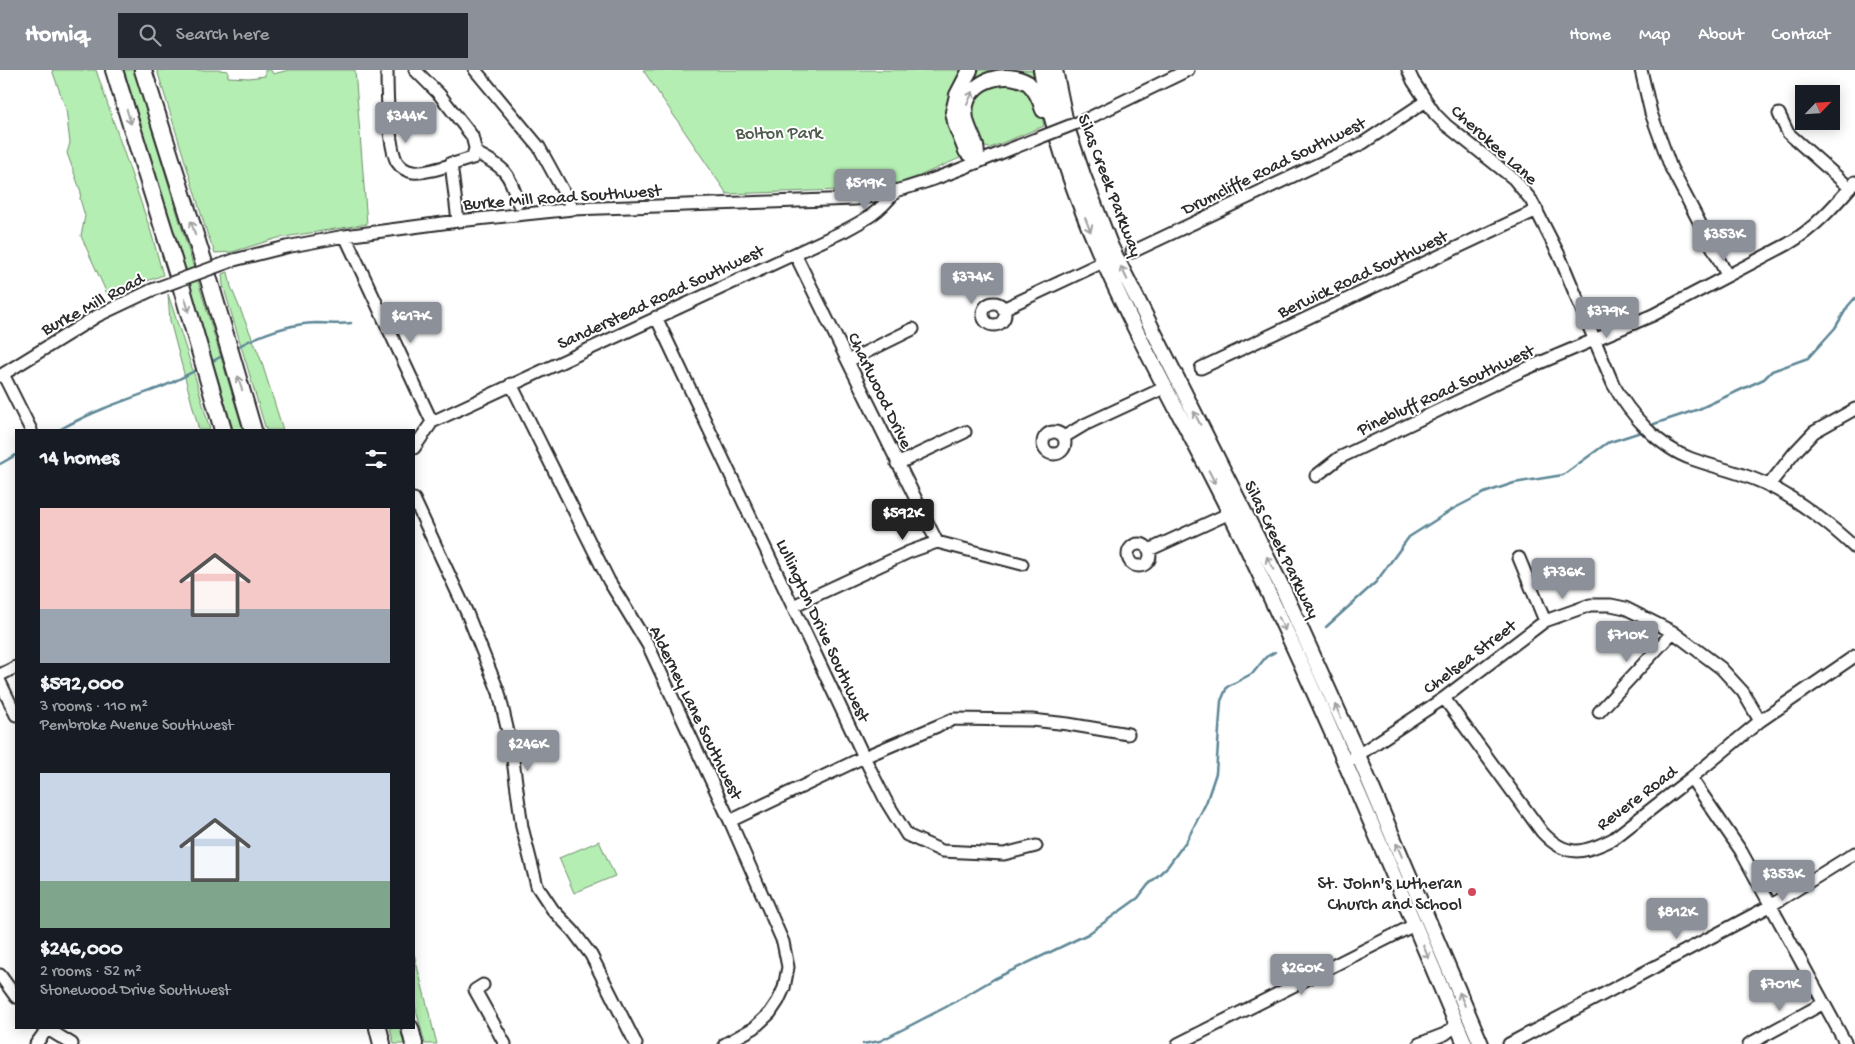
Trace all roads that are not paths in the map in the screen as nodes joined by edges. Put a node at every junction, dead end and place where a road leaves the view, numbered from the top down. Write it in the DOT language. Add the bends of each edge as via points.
graph roads {
  1 [pos="114,70"];
  2 [pos="143,70"];
  3 [pos="387,70"];
  4 [pos="415,70"];
  5 [pos="475,70"];
  6 [pos="970,70"];
  7 [pos="1042,70"];
  8 [pos="1055,70"];
  9 [pos="1188,70"];
  10 [pos="1408,70"];
  11 [pos="1641,70"];
  12 [pos="1426,101"];
  13 [pos="1779,114"];
  14 [pos="474,152"];
  15 [pos="977,161"];
  16 [pos="452,163"];
  17 [pos="1070,180"];
  18 [pos="1852,185"];
  19 [pos="895,192"];
  20 [pos="518,203"];
  21 [pos="573,209"];
  22 [pos="1537,210"];
  23 [pos="458,221"];
  24 [pos="345,236"];
  25 [pos="1132,252"];
  26 [pos="795,254"];
  27 [pos="234,260"];
  28 [pos="1103,262"];
  29 [pos="1727,276"];
  30 [pos="1003,309"];
  31 [pos="656,317"];
  32 [pos="913,329"];
  33 [pos="1593,339"];
  34 [pos="848,361"];
  35 [pos="1201,368"];
  36 [pos="2,375"];
  37 [pos="511,384"];
  38 [pos="1166,387"];
  39 [pos="1855,409"];
  40 [pos="432,422"];
  41 [pos="30,429"];
  42 [pos="223,429"];
  43 [pos="254,429"];
  44 [pos="964,432"];
  45 [pos="1064,437"];
  46 [pos="415,447"];
  47 [pos="897,464"];
  48 [pos="1316,476"];
  49 [pos="1769,485"];
  50 [pos="415,501"];
  51 [pos="1230,513"];
  52 [pos="936,542"];
  53 [pos="1855,548"];
  54 [pos="1149,550"];
  55 [pos="1519,558"];
  56 [pos="1022,564"];
  57 [pos="793,606"];
  58 [pos="1546,621"];
  59 [pos="1673,632"];
  60 [pos="1855,656"];
  61 [pos="15,668"];
  62 [pos="0,675"];
  63 [pos="0,682"];
  64 [pos="1444,698"];
  65 [pos="1599,712"];
  66 [pos="15,713"];
  67 [pos="1760,721"];
  68 [pos="1128,734"];
  69 [pos="1358,755"];
  70 [pos="864,758"];
  71 [pos="1344,763"];
  72 [pos="1691,778"];
  73 [pos="730,821"];
  74 [pos="1036,846"];
  75 [pos="1855,853"];
  76 [pos="1770,906"];
  77 [pos="1414,925"];
  78 [pos="0,975"];
  79 [pos="483,985"];
  80 [pos="15,996"];
  81 [pos="1824,1003"];
  82 [pos="1457,1025"];
  83 [pos="46,1029"];
  84 [pos="49,1029"];
  85 [pos="378,1029"];
  86 [pos="410,1029"];
  87 [pos="1181,1043"];
  88 [pos="36,1044"];
  89 [pos="72,1044"];
  90 [pos="382,1044"];
  91 [pos="414,1044"];
  92 [pos="505,1044"];
  93 [pos="636,1044"];
  94 [pos="725,1044"];
  95 [pos="1419,1044"];
  96 [pos="1465,1044"];
  97 [pos="1481,1044"];
  98 [pos="1509,1044"];
  99 [pos="1749,1044"];
  100 [pos="1846,1044"];
  1 -- 42 [label="highway, one-way"];
  43 -- 2 [label="highway, one-way"];
  3 -- 16 [label="street" via="391,135 396,160 402,169 427,171"];
  4 -- 14 [label="street" via="472,136"];
  5 -- 21 [label="street" via="539,147"];
  6 -- 15 [label="main road" via="957,94 953,112 966,151"];
  7 -- 17 [label="main road, Silas Creek Parkway" via="1051,117"];
  69 -- 8 [label="main road, Silas Creek Parkway, one-way" via="1282,586 1112,247 1069,134"];
  9 -- 15 [label="street, Burke Mill Road Southwest, bridge" via="1086,119"];
  10 -- 12 [label="street, Cherokee Lane"];
  11 -- 29 [label="street" via="1651,114 1671,168"];
  12 -- 22 [label="street, Cherokee Lane" via="1446,125 1514,179"];
  12 -- 25 [label="street, Drumcliffe Road Southwest" via="1363,143"];
  13 -- 18 [label="street" via="1788,133"];
  14 -- 16 [label="street" via="472,158"];
  14 -- 20 [label="street" via="504,170"];
  15 -- 17 [label="main road, one-way" via="976,147 966,121 971,94 979,84 991,78 1017,77 1036,92 1054,152"];
  15 -- 19 [label="street, Burke Mill Road Southwest"];
  16 -- 23 [label="street"];
  17 -- 28 [label="main road, Silas Creek Parkway, one-way"];
  18 -- 29 [label="street, Pinebluff Road Southwest" via="1801,237"];
  19 -- 21 [label="street, Burke Mill Road Southwest" via="855,199"];
  19 -- 26 [label="street, Sanderstead Road Southwest" via="883,207 863,221"];
  21 -- 23 [label="street, Burke Mill Road Southwest"];
  22 -- 33 [label="street, Cherokee Lane"];
  22 -- 35 [label="street, Berwick Road Southwest"];
  23 -- 24 [label="street, Burke Mill Road Southwest"];
  24 -- 27 [label="street, Burke Mill Road Southwest"];
  24 -- 40 [label="street"];
  26 -- 31 [label="street, Sanderstead Road Southwest"];
  26 -- 34 [label="street, Charlwood Drive"];
  27 -- 36 [label="street, Burke Mill Road, bridge" via="152,290 97,316"];
  28 -- 30 [label="street"];
  28 -- 38 [label="main road, Silas Creek Parkway"];
  29 -- 33 [label="street, Pinebluff Road Southwest" via="1652,315"];
  31 -- 37 [label="street, Sanderstead Road Southwest"];
  31 -- 57 [label="street, Lullington Drive Southwest"];
  32 -- 34 [label="street"];
  33 -- 48 [label="street, Pinebluff Road Southwest" via="1339,458"];
  33 -- 49 [label="street, Cherokee Lane" via="1622,400 1664,443 1690,458"];
  34 -- 47 [label="street, Charlwood Drive"];
  36 -- 41 [label="street"];
  37 -- 40 [label="street, Sanderstead Road Southwest"];
  37 -- 73 [label="street, Alderney Lane Southwest" via="609,581 648,644"];
  38 -- 45 [label="street"];
  38 -- 51 [label="main road, Silas Creek Parkway, one-way"];
  39 -- 49 [label="street" via="1814,432"];
  40 -- 46 [label="street"];
  44 -- 47 [label="street"];
  47 -- 52 [label="street, Charlwood Drive"];
  49 -- 53 [label="street, Cherokee Lane" via="1806,509"];
  50 -- 93 [label="street" via="467,613 499,693 511,745 522,827 537,886 591,955"];
  51 -- 54 [label="street"];
  51 -- 71 [label="main road, Silas Creek Parkway, one-way"];
  52 -- 56 [label="street"];
  52 -- 57 [label="street"];
  55 -- 58 [label="street"];
  57 -- 70 [label="street, Lullington Drive Southwest"];
  58 -- 59 [label="street, Chelsea Street" via="1590,605 1611,605 1639,614"];
  58 -- 64 [label="street, Chelsea Street"];
  59 -- 65 [label="street"];
  59 -- 67 [label="street, Chelsea Street" via="1721,668 1743,692"];
  60 -- 67 [label="street, Revere Road"];
  61 -- 62 [label="street"];
  63 -- 66 [label="street"];
  64 -- 69 [label="street, Chelsea Street"];
  64 -- 72 [label="street, Revere Road" via="1542,832 1565,849 1586,850 1612,839"];
  67 -- 72 [label="street, Revere Road"];
  68 -- 70 [label="street" via="1032,720 954,719"];
  69 -- 71 [label="street, Chelsea Street"];
  97 -- 69 [label="main road, Silas Creek Parkway, one-way"];
  70 -- 73 [label="street"];
  70 -- 74 [label="street, Lullington Drive Southwest" via="907,835 942,851 1004,854"];
  71 -- 77 [label="main road, Silas Creek Parkway"];
  72 -- 76 [label="street" via="1741,851"];
  73 -- 94 [label="street, Alderney Lane Southwest" via="783,942 788,967 784,988 770,1013 754,1028"];
  75 -- 76 [label="street"];
  76 -- 81 [label="street"];
  76 -- 98 [label="street"];
  77 -- 82 [label="main road, Silas Creek Parkway, one-way"];
  77 -- 87 [label="street"];
  78 -- 80 [label="street"];
  79 -- 92 [label="street" via="475,990"];
  81 -- 99 [label="street"];
  81 -- 100 [label="street"];
  82 -- 95 [label="street" via="1445,1034"];
  82 -- 96 [label="main road, Silas Creek Parkway"];
  83 -- 88 [label="street"];
  84 -- 89 [label="street"];
  85 -- 90 [label="highway"];
  86 -- 91 [label="highway"];
}
